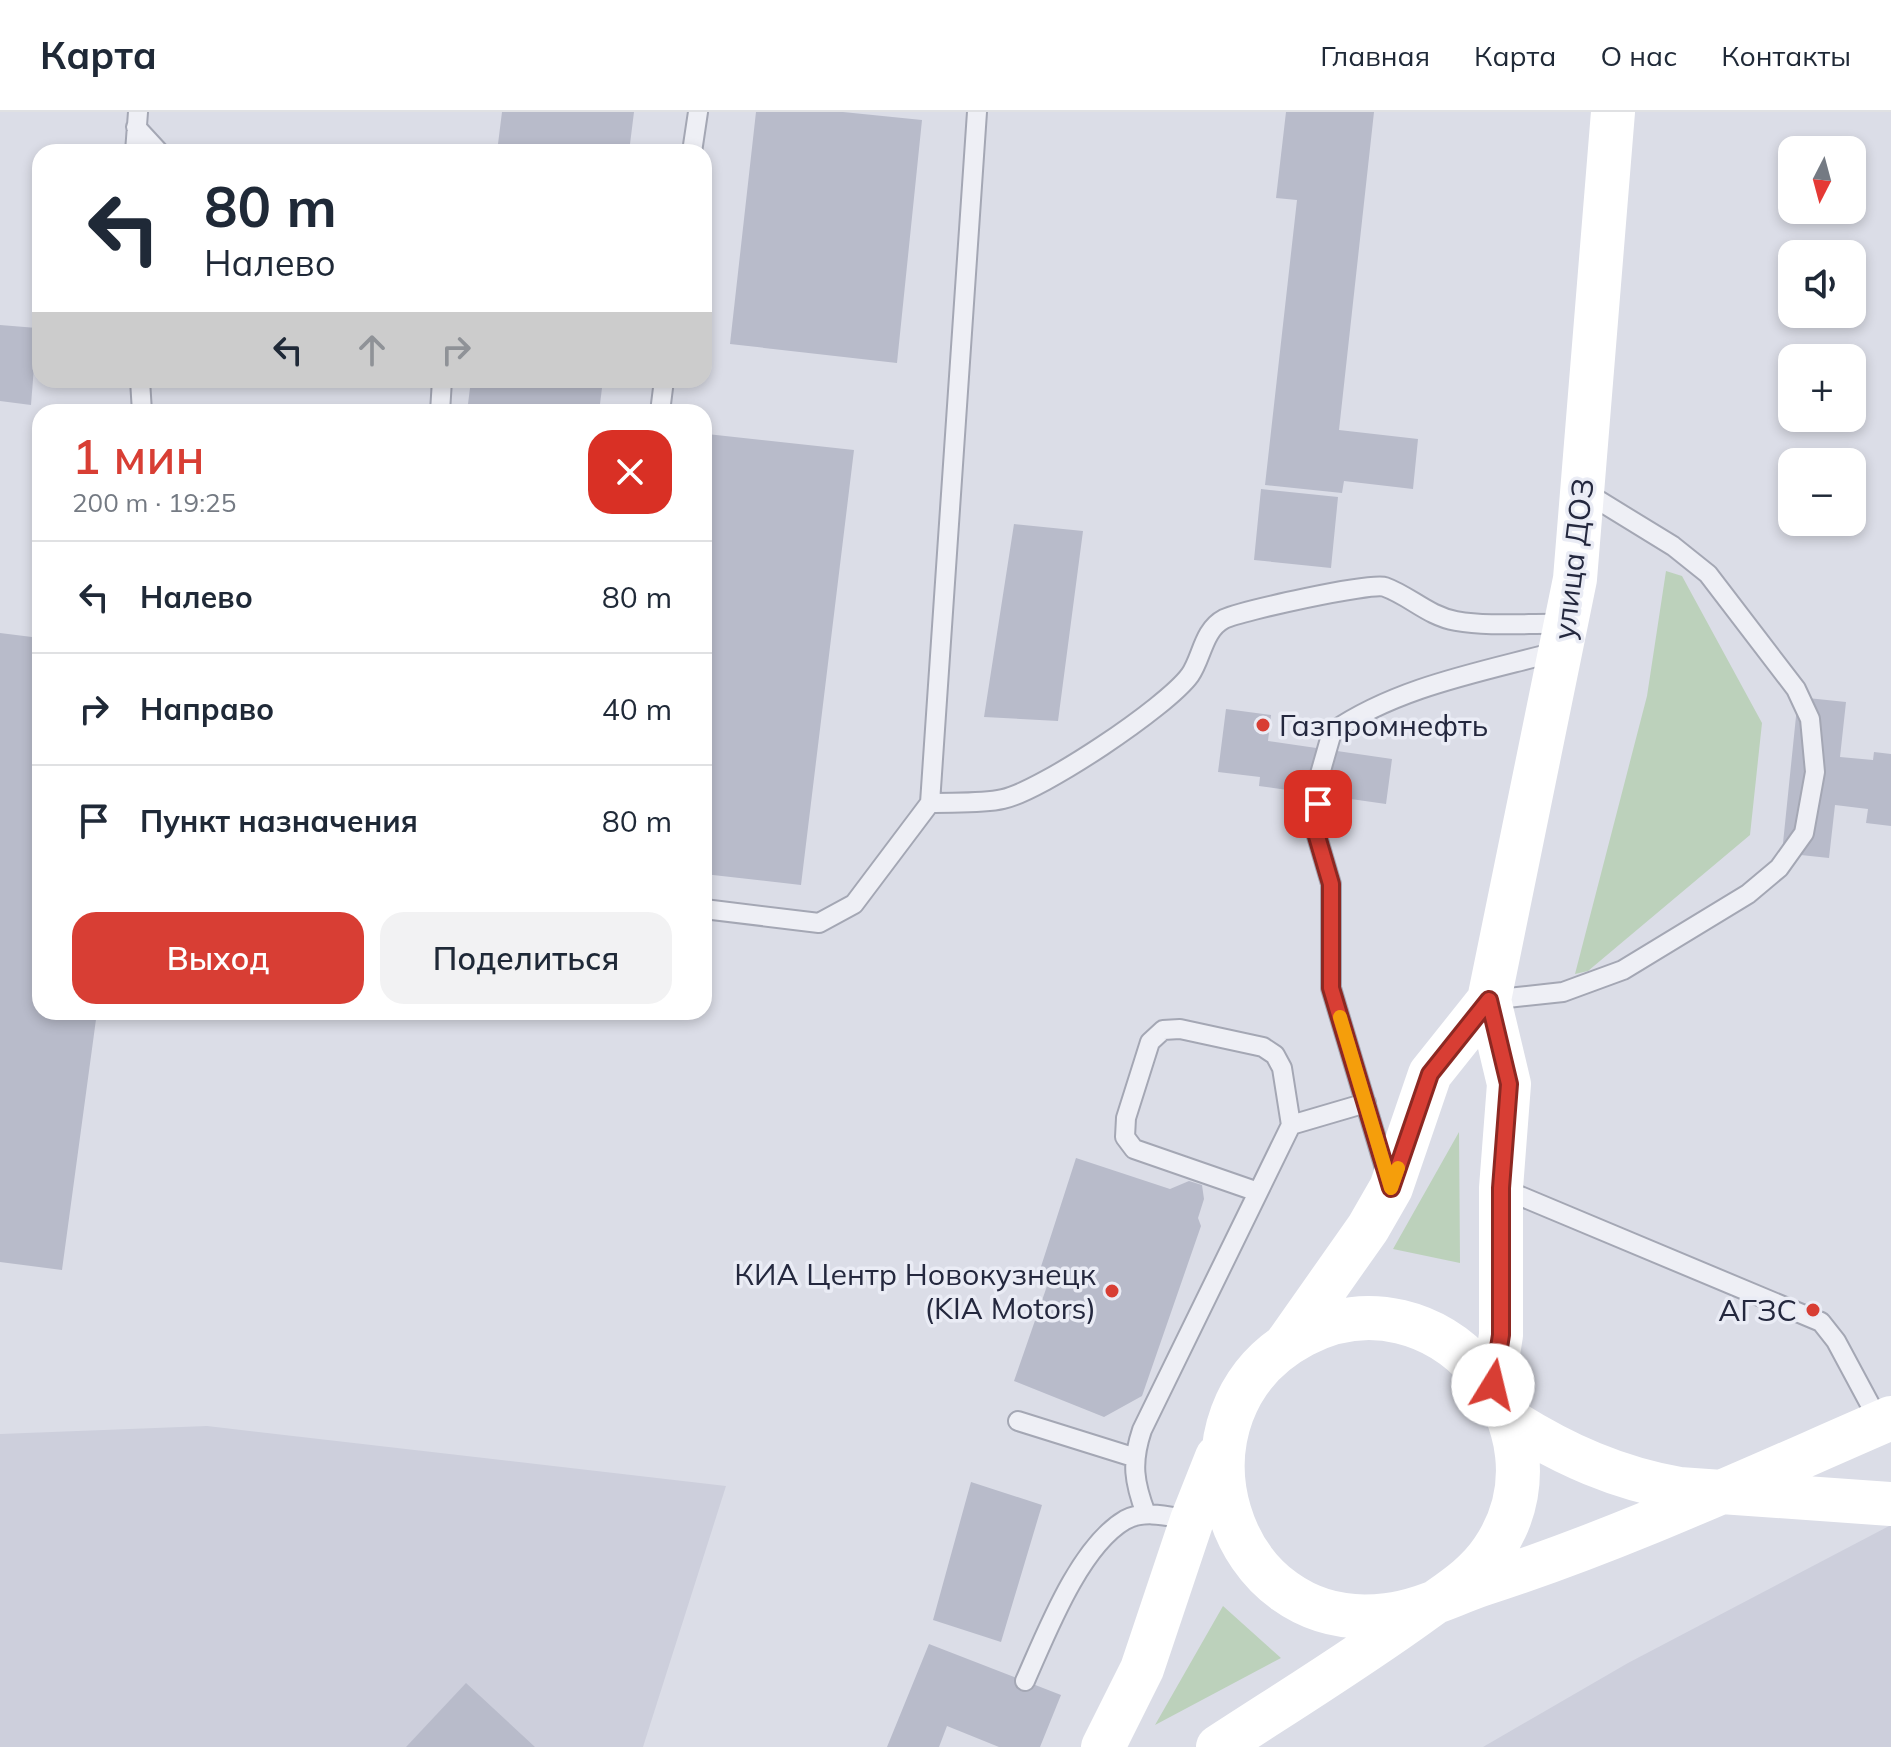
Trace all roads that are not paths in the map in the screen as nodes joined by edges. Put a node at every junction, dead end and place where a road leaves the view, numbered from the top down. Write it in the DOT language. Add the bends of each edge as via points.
graph roads {
  1 [pos="698,112"];
  2 [pos="977,112"];
  3 [pos="1613,112"];
  4 [pos="137,120"];
  5 [pos="136,144"];
  6 [pos="154,144"];
  7 [pos="693,144"];
  8 [pos="1582,491"];
  9 [pos="1564,637"];
  10 [pos="930,803"];
  11 [pos="712,910"];
  12 [pos="1489,1000"];
  13 [pos="1366,1103"];
  14 [pos="1291,1125"];
  15 [pos="1391,1188"];
  16 [pos="1501,1188"];
  17 [pos="1258,1192"];
  18 [pos="1286,1345"];
  19 [pos="1502,1403"];
  20 [pos="1886,1420"];
  21 [pos="1018,1421"];
  22 [pos="1223,1443"];
  23 [pos="1133,1457"];
  24 [pos="1725,1491"];
  25 [pos="1891,1504"];
  26 [pos="1146,1514"];
  27 [pos="1192,1520"];
  28 [pos="1440,1598"];
  29 [pos="1025,1681"];
  30 [pos="1103,1747"];
  31 [pos="1218,1747"];
  1 -- 7 [label="lane"];
  2 -- 10 [label="lane"];
  3 -- 8 [label="main road, улица ДОЗ"];
  4 -- 5 [label="lane"];
  4 -- 6 [label="lane"];
  8 -- 9 [label="main road, улица ДОЗ"];
  8 -- 12 [label="lane" via="1673,546 1708,574 1796,689 1810,719 1815,772 1807,818 1804,833 1779,868 1748,894 1623,970 1563,992"];
  9 -- 10 [label="lane" via="1456,622 1430,614 1383,586 1357,587 1223,620 1203,643 1191,674 1163,702 1059,771 1003,799"];
  9 -- 12 [label="main road, улица ДОЗ"];
  9 -- 13 [label="lane" via="1404,694 1332,732 1320,774 1316,833 1331,884 1331,988"];
  10 -- 11 [label="lane" via="854,904 819,923"];
  12 -- 15 [label="main road" via="1430,1074"];
  12 -- 16 [label="main road" via="1509,1084"];
  13 -- 14 [label="lane"];
  13 -- 15 [label="lane"];
  14 -- 17 [label="lane"];
  14 -- 17 [label="lane" via="1282,1068 1263,1047 1180,1029 1163,1030 1150,1042 1125,1137 1134,1149"];
  15 -- 18 [label="main road"];
  16 -- 19 [label="main road"];
  16 -- 20 [label="lane" via="1821,1322"];
  17 -- 23 [label="lane"];
  18 -- 19 [label="main road" via="1335,1323 1390,1320 1441,1338 1464,1353"];
  18 -- 22 [label="main road" via="1246,1385"];
  19 -- 24 [label="main road" via="1571,1457 1621,1476 1679,1489"];
  19 -- 28 [label="main road" via="1518,1467 1512,1512 1477,1571"];
  20 -- 24 [label="main road"];
  21 -- 23 [label="lane"];
  22 -- 27 [label="main road"];
  22 -- 28 [label="main road" via="1223,1488 1235,1531 1261,1568 1295,1597 1352,1616 1383,1616"];
  23 -- 26 [label="lane" via="1134,1481"];
  24 -- 25 [label="main road"];
  24 -- 28 [label="main road" via="1534,1567"];
  26 -- 27 [label="lane"];
  26 -- 29 [label="lane" via="1126,1520 1093,1551"];
  27 -- 30 [label="main road" via="1142,1669"];
  28 -- 31 [label="main road"];
}
